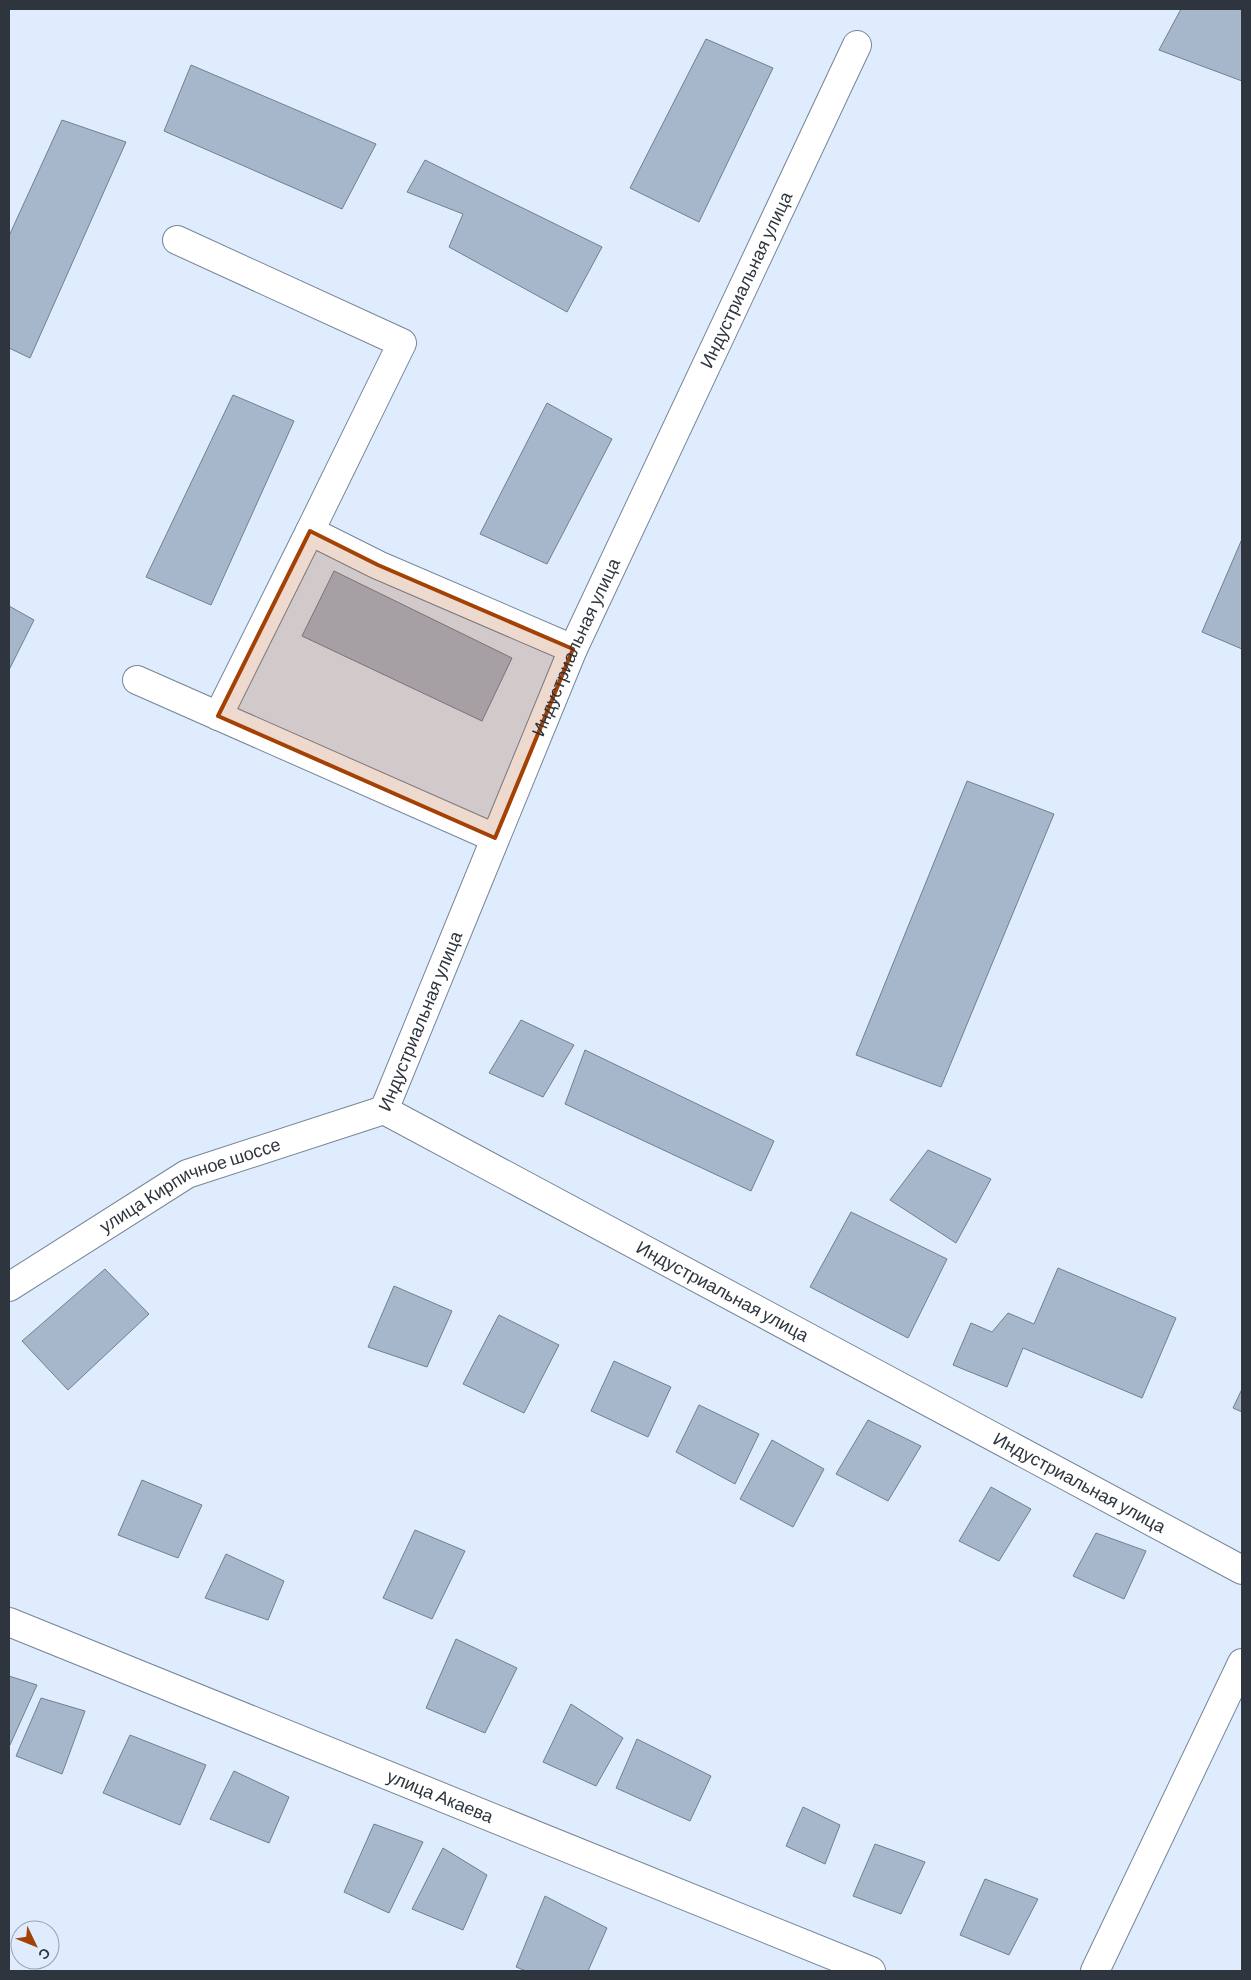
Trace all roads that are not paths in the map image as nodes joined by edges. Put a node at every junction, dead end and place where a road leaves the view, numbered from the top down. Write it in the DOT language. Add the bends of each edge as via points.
graph roads {
  1 [pos="857,45"];
  2 [pos="177,240"];
  3 [pos="310,531"];
  4 [pos="573,649"];
  5 [pos="137,680"];
  6 [pos="218,716"];
  7 [pos="495,838"];
  8 [pos="384,1110"];
  9 [pos="9,1286"];
  10 [pos="1242,1570"];
  11 [pos="9,1622"];
  12 [pos="1242,1663"];
  13 [pos="871,1971"];
  14 [pos="1095,1971"];
  1 -- 4 [label="street, Индустриальная улица"];
  2 -- 3 [label="street" via="402,343"];
  3 -- 4 [label="street" via="378,565"];
  3 -- 6 [label="street"];
  4 -- 7 [label="street, Индустриальная улица"];
  5 -- 6 [label="street"];
  6 -- 7 [label="street"];
  7 -- 8 [label="street, Индустриальная улица"];
  8 -- 9 [label="street, улица Кирпичное шоссе" via="187,1174"];
  8 -- 10 [label="street, Индустриальная улица"];
  11 -- 13 [label="street, улица Акаева"];
  12 -- 14 [label="street"];
}
